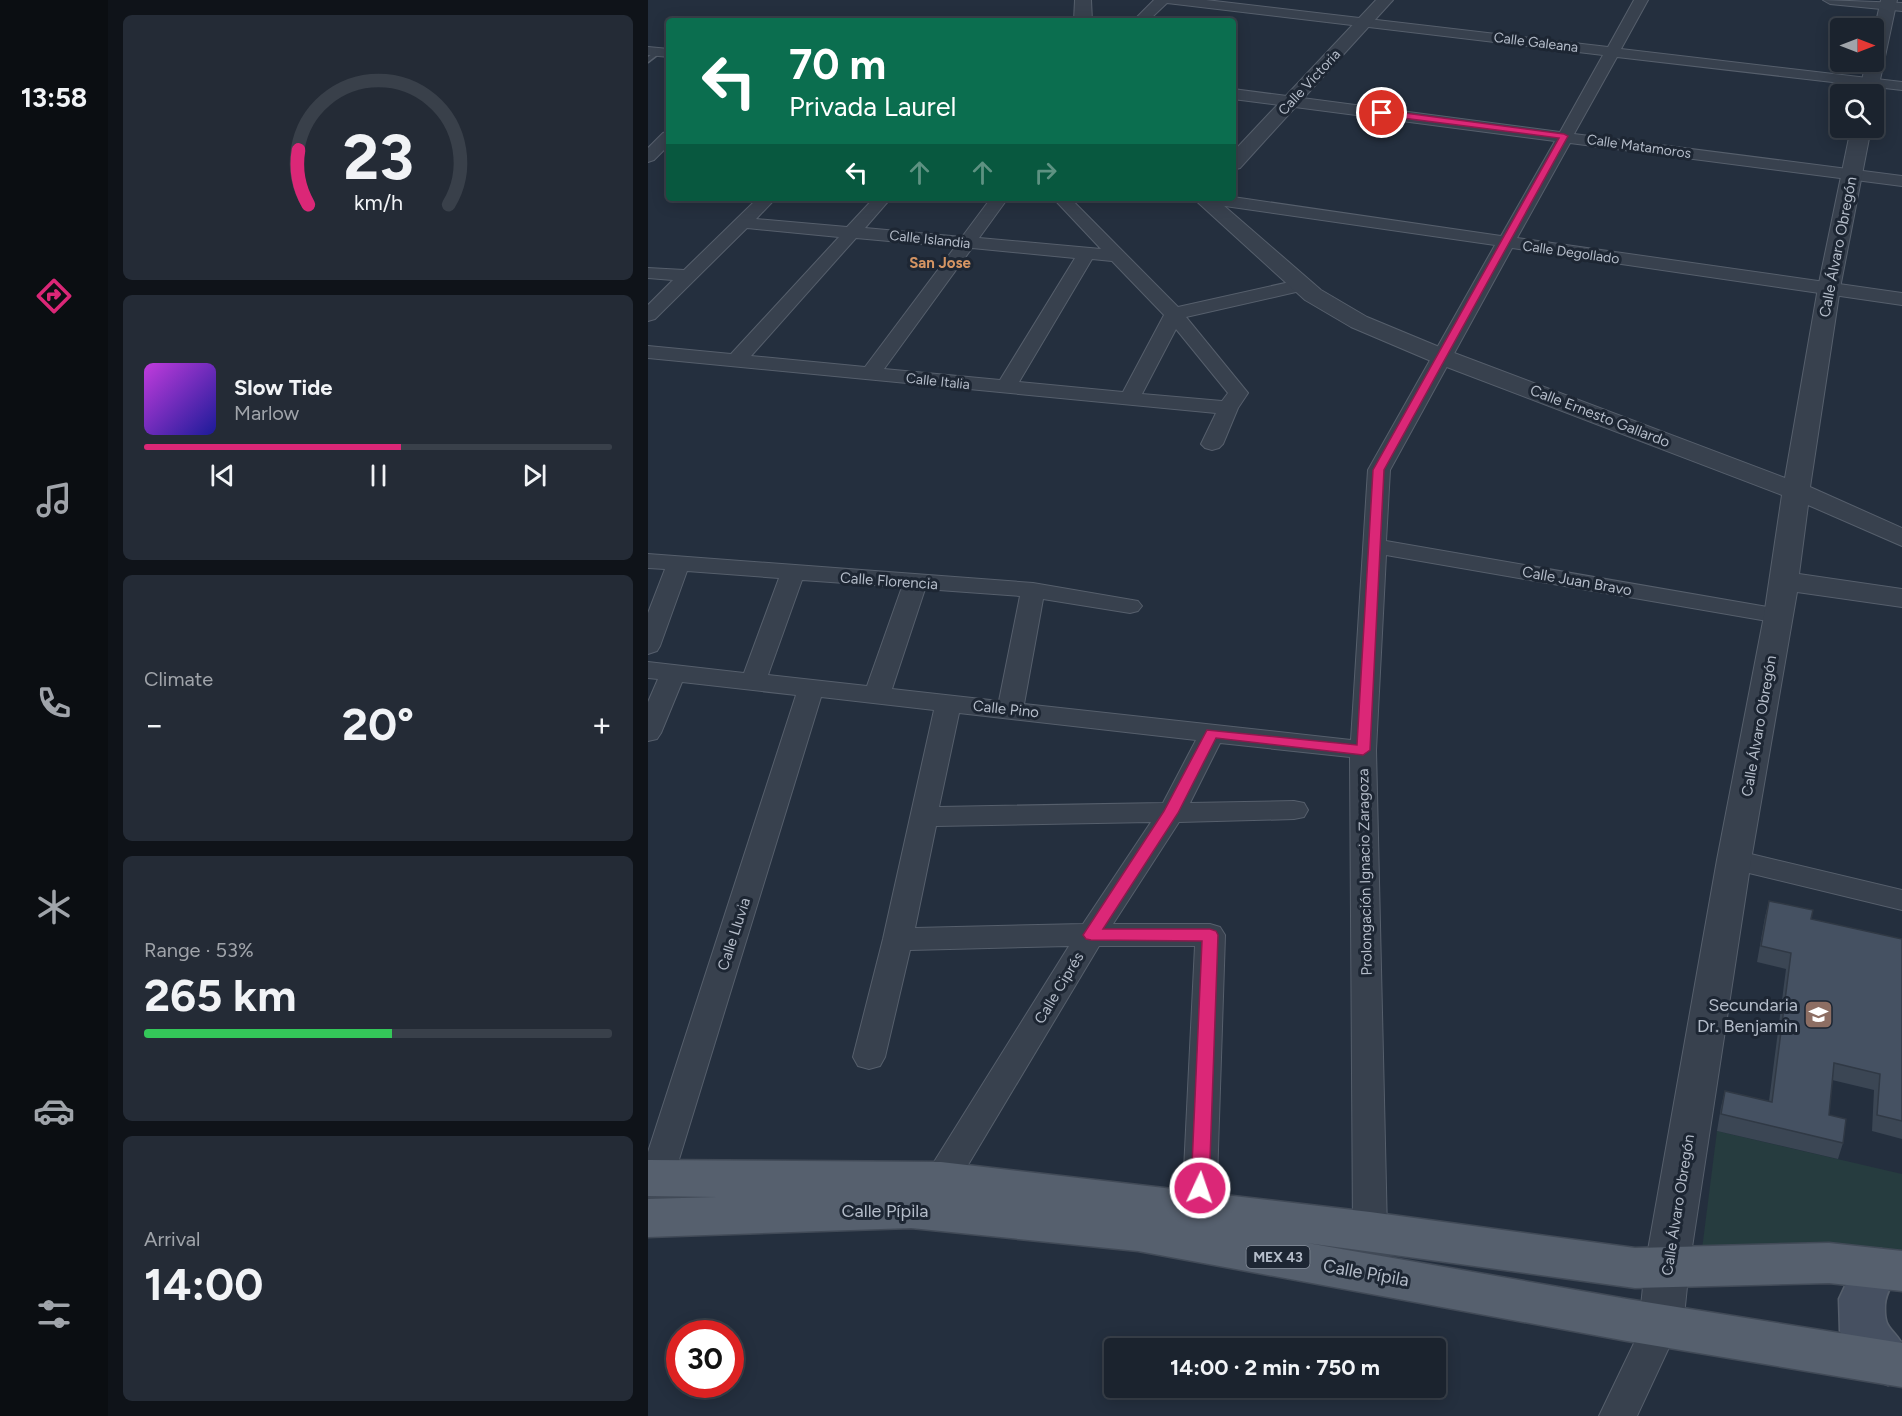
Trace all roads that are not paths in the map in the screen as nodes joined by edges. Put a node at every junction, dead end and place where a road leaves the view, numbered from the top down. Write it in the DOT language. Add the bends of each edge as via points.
graph roads {
  1 [pos="1083,0"];
  2 [pos="1162,0"];
  3 [pos="1171,0"];
  4 [pos="1385,0"];
  5 [pos="1641,0"];
  6 [pos="1830,0"];
  7 [pos="1893,4"];
  8 [pos="1083,18"];
  9 [pos="1143,18"];
  10 [pos="1365,22"];
  11 [pos="1612,51"];
  12 [pos="1841,84"];
  13 [pos="1870,84"];
  14 [pos="1902,86"];
  15 [pos="1884,87"];
  16 [pos="1236,94"];
  17 [pos="1292,101"];
  18 [pos="1564,136"];
  19 [pos="1859,138"];
  20 [pos="666,139"];
  21 [pos="648,157"];
  22 [pos="1236,161"];
  23 [pos="1852,174"];
  24 [pos="1902,181"];
  25 [pos="765,201"];
  26 [pos="880,201"];
  27 [pos="998,201"];
  28 [pos="1064,201"];
  29 [pos="1207,201"];
  30 [pos="1224,201"];
  31 [pos="744,223"];
  32 [pos="854,231"];
  33 [pos="1504,242"];
  34 [pos="967,243"];
  35 [pos="1087,253"];
  36 [pos="1117,256"];
  37 [pos="648,273"];
  38 [pos="688,276"];
  39 [pos="1303,285"];
  40 [pos="1829,288"];
  41 [pos="1902,299"];
  42 [pos="1174,314"];
  43 [pos="648,315"];
  44 [pos="648,352"];
  45 [pos="1440,356"];
  46 [pos="736,361"];
  47 [pos="870,374"];
  48 [pos="1005,388"];
  49 [pos="1129,400"];
  50 [pos="1228,408"];
  51 [pos="1212,444"];
  52 [pos="1796,491"];
  53 [pos="1902,538"];
  54 [pos="1374,546"];
  55 [pos="648,561"];
  56 [pos="678,564"];
  57 [pos="792,574"];
  58 [pos="1784,581"];
  59 [pos="915,583"];
  60 [pos="1033,590"];
  61 [pos="1902,598"];
  62 [pos="1130,606"];
  63 [pos="1779,616"];
  64 [pos="648,646"];
  65 [pos="648,670"];
  66 [pos="673,672"];
  67 [pos="753,681"];
  68 [pos="811,688"];
  69 [pos="877,695"];
  70 [pos="948,703"];
  71 [pos="1010,709"];
  72 [pos="648,733"];
  73 [pos="1212,733"];
  74 [pos="1363,750"];
  75 [pos="1294,810"];
  76 [pos="1171,813"];
  77 [pos="922,817"];
  78 [pos="1734,860"];
  79 [pos="1902,900"];
  80 [pos="1091,935"];
  81 [pos="898,939"];
  82 [pos="869,1057"];
  83 [pos="941,1180"];
  84 [pos="651,1192"];
  85 [pos="1199,1211"];
  86 [pos="1370,1231"];
  87 [pos="1667,1267"];
  88 [pos="1892,1270"];
  89 [pos="1662,1326"];
  90 [pos="1895,1364"];
  91 [pos="1618,1416"];
  1 -- 8 [label="street"];
  2 -- 9 [label="street"];
  3 -- 10 [label="street, Calle Galeana"];
  4 -- 10 [label="street, Calle Victoria"];
  5 -- 11 [label="street, Prolongación Ignacio Zaragoza"];
  6 -- 7 [label="street"];
  7 -- 13 [label="street"];
  10 -- 11 [label="street, Calle Galeana"];
  10 -- 17 [label="street, Calle Victoria"];
  11 -- 12 [label="street, Calle Galeana"];
  11 -- 18 [label="street, Prolongación Ignacio Zaragoza"];
  14 -- 15 [label="street, Calle Galeana"];
  16 -- 17 [label="street, Calle Matamoros"];
  17 -- 18 [label="street, Calle Matamoros"];
  17 -- 22 [label="street, Calle Victoria"];
  18 -- 23 [label="street, Calle Matamoros"];
  18 -- 33 [label="street, Prolongación Ignacio Zaragoza"];
  19 -- 23 [label="street, Calle Álvaro Obregón"];
  20 -- 21 [label="street"];
  23 -- 24 [label="street, Calle Matamoros"];
  23 -- 40 [label="street, Calle Álvaro Obregón"];
  25 -- 31 [label="street"];
  26 -- 32 [label="street"];
  27 -- 34 [label="street"];
  28 -- 36 [label="street"];
  29 -- 39 [label="street, Calle Ernesto Gallardo"];
  30 -- 33 [label="street, Calle Degollado"];
  31 -- 32 [label="street, Calle Islandia"];
  31 -- 38 [label="street"];
  32 -- 34 [label="street, Calle Islandia"];
  32 -- 46 [label="street"];
  33 -- 40 [label="street, Calle Degollado"];
  33 -- 45 [label="street, Prolongación Ignacio Zaragoza"];
  34 -- 35 [label="street, Calle Islandia"];
  34 -- 47 [label="street"];
  35 -- 36 [label="street, Calle Islandia"];
  35 -- 48 [label="street"];
  36 -- 42 [label="street"];
  37 -- 38 [label="street"];
  38 -- 43 [label="street"];
  39 -- 42 [label="street"];
  39 -- 45 [label="street, Calle Ernesto Gallardo" via="1342,313"];
  40 -- 41 [label="street, Calle Degollado"];
  40 -- 52 [label="street, Calle Álvaro Obregón"];
  42 -- 49 [label="street"];
  42 -- 50 [label="street" via="1238,393"];
  44 -- 46 [label="street, Calle Italia"];
  45 -- 52 [label="street, Calle Ernesto Gallardo"];
  45 -- 54 [label="street, Prolongación Ignacio Zaragoza" via="1379,470"];
  46 -- 47 [label="street, Calle Italia"];
  47 -- 48 [label="street, Calle Italia"];
  48 -- 49 [label="street, Calle Italia"];
  49 -- 50 [label="street, Calle Italia"];
  50 -- 51 [label="street"];
  52 -- 53 [label="street, Calle Ernesto Gallardo"];
  52 -- 58 [label="street, Calle Álvaro Obregón"];
  54 -- 63 [label="street, Calle Juan Bravo"];
  54 -- 74 [label="street, Prolongación Ignacio Zaragoza"];
  55 -- 56 [label="street, Calle Florencia"];
  56 -- 57 [label="street, Calle Florencia"];
  56 -- 64 [label="street"];
  57 -- 59 [label="street, Calle Florencia"];
  57 -- 67 [label="street"];
  58 -- 61 [label="street"];
  58 -- 63 [label="street, Calle Álvaro Obregón"];
  59 -- 60 [label="street, Calle Florencia"];
  59 -- 69 [label="street"];
  60 -- 62 [label="street, Calle Florencia"];
  60 -- 71 [label="street"];
  63 -- 78 [label="street, Calle Álvaro Obregón"];
  65 -- 66 [label="street, Calle Pino"];
  66 -- 67 [label="street, Calle Pino"];
  66 -- 72 [label="street"];
  67 -- 68 [label="street, Calle Pino"];
  68 -- 69 [label="street, Calle Pino"];
  68 -- 84 [label="street, Calle Lluvia"];
  69 -- 70 [label="street, Calle Pino"];
  70 -- 71 [label="street, Calle Pino"];
  70 -- 77 [label="street"];
  71 -- 73 [label="street, Calle Pino"];
  73 -- 74 [label="street, Calle Pino"];
  73 -- 76 [label="street, Calle Ciprés"];
  74 -- 86 [label="street, Prolongación Ignacio Zaragoza"];
  75 -- 76 [label="street"];
  76 -- 77 [label="street"];
  76 -- 80 [label="street, Calle Ciprés"];
  77 -- 81 [label="street"];
  78 -- 79 [label="street"];
  78 -- 87 [label="street, Calle Álvaro Obregón"];
  80 -- 81 [label="street"];
  80 -- 83 [label="street, Calle Ciprés"];
  80 -- 85 [label="street" via="1210,935"];
  81 -- 82 [label="street"];
  83 -- 84 [label="main road, Calle Pípila / MEX 43"];
  83 -- 85 [label="main road, Calle Pípila / MEX 43"];
  84 -- 89 [label="main road, Calle Pípila / MEX 43" via="911,1209 1138,1232"];
  85 -- 86 [label="main road, Calle Pípila / MEX 43"];
  86 -- 87 [label="main road, Calle Pípila / MEX 43" via="1635,1268"];
  87 -- 88 [label="main road, Calle Pípila / MEX 43" via="1829,1263"];
  87 -- 89 [label="street, Calle Álvaro Obregón"];
  88 -- 90 [label="main road" via="1862,1299 1863,1331"];
  89 -- 90 [label="main road, Calle Pípila / MEX 43"];
  89 -- 91 [label="street"];
}
